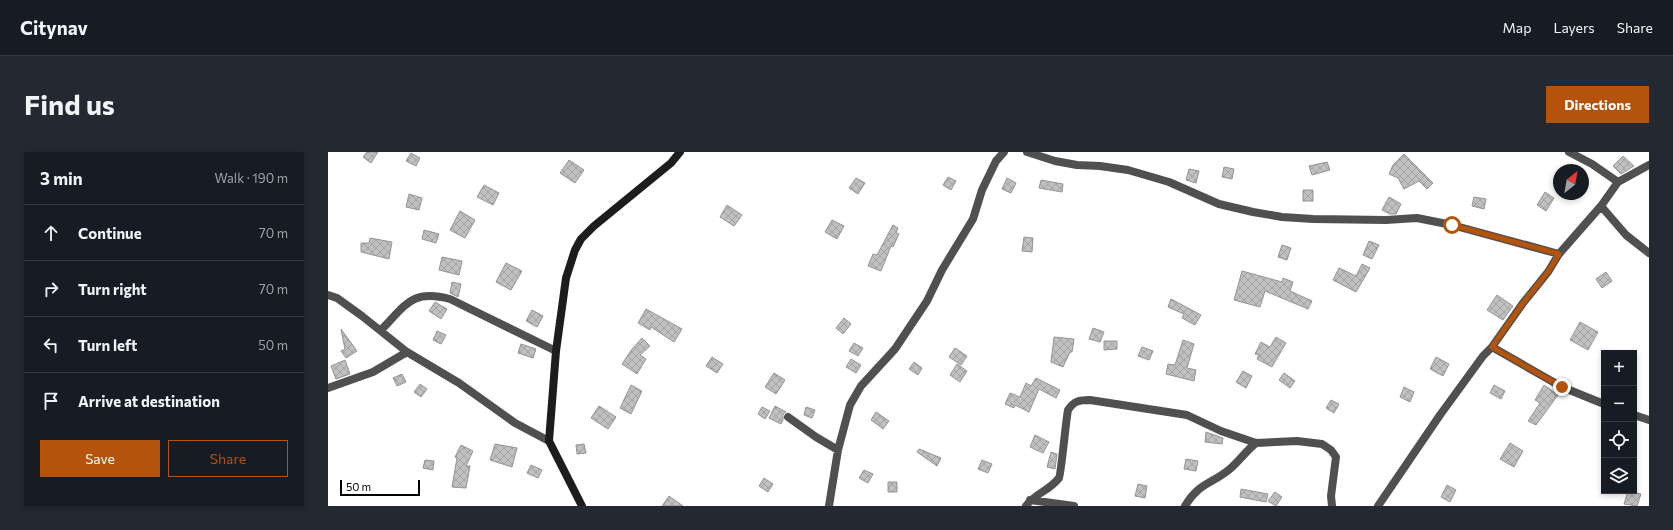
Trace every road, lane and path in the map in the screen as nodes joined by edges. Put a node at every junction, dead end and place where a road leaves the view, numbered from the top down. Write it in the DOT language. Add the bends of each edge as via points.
graph roads {
  1 [pos="680,152"];
  2 [pos="1004,152"];
  3 [pos="1027,152"];
  4 [pos="1569,152"];
  5 [pos="1649,165"];
  6 [pos="1618,182"];
  7 [pos="1601,206"];
  8 [pos="1559,254"];
  9 [pos="1649,254"];
  10 [pos="328,295"];
  11 [pos="381,330"];
  12 [pos="1492,347"];
  13 [pos="556,351"];
  14 [pos="407,352"];
  15 [pos="328,388"];
  16 [pos="1601,403"];
  17 [pos="1637,416"];
  18 [pos="788,417"];
  19 [pos="1649,420"];
  20 [pos="549,441"];
  21 [pos="1256,443"];
  22 [pos="838,450"];
  23 [pos="1028,503"];
  24 [pos="582,506"];
  25 [pos="828,506"];
  26 [pos="1074,506"];
  27 [pos="1185,506"];
  28 [pos="1332,506"];
  29 [pos="1378,506"];
  1 -- 13 [label="street" via="671,163 581,239 566,278"];
  2 -- 22 [label="street" via="996,161 982,190 973,218 927,301 895,349 861,386 850,405"];
  3 -- 8 [label="street" via="1077,165 1128,170 1176,184 1219,204 1253,212 1313,219 1417,218"];
  4 -- 6 [label="street"];
  5 -- 6 [label="street"];
  6 -- 7 [label="street"];
  7 -- 8 [label="street"];
  7 -- 9 [label="street" via="1626,235"];
  8 -- 12 [label="street"];
  10 -- 11 [label="street" via="337,298"];
  11 -- 13 [label="street" via="413,299 427,295 438,296 450,299"];
  11 -- 14 [label="street"];
  12 -- 16 [label="street" via="1562,387"];
  12 -- 29 [label="street" via="1440,415"];
  13 -- 20 [label="street"];
  14 -- 15 [label="street" via="373,372"];
  14 -- 20 [label="street"];
  17 -- 19 [label="street"];
  18 -- 22 [label="street"];
  20 -- 24 [label="street"];
  21 -- 23 [label="street" via="1221,431 1187,415 1078,400 1068,410 1060,476 1048,490"];
  21 -- 27 [label="street" via="1231,468 1202,485"];
  21 -- 28 [label="street" via="1297,441 1322,444 1331,450 1336,457"];
  22 -- 25 [label="street"];
  23 -- 26 [label="street"];
}
